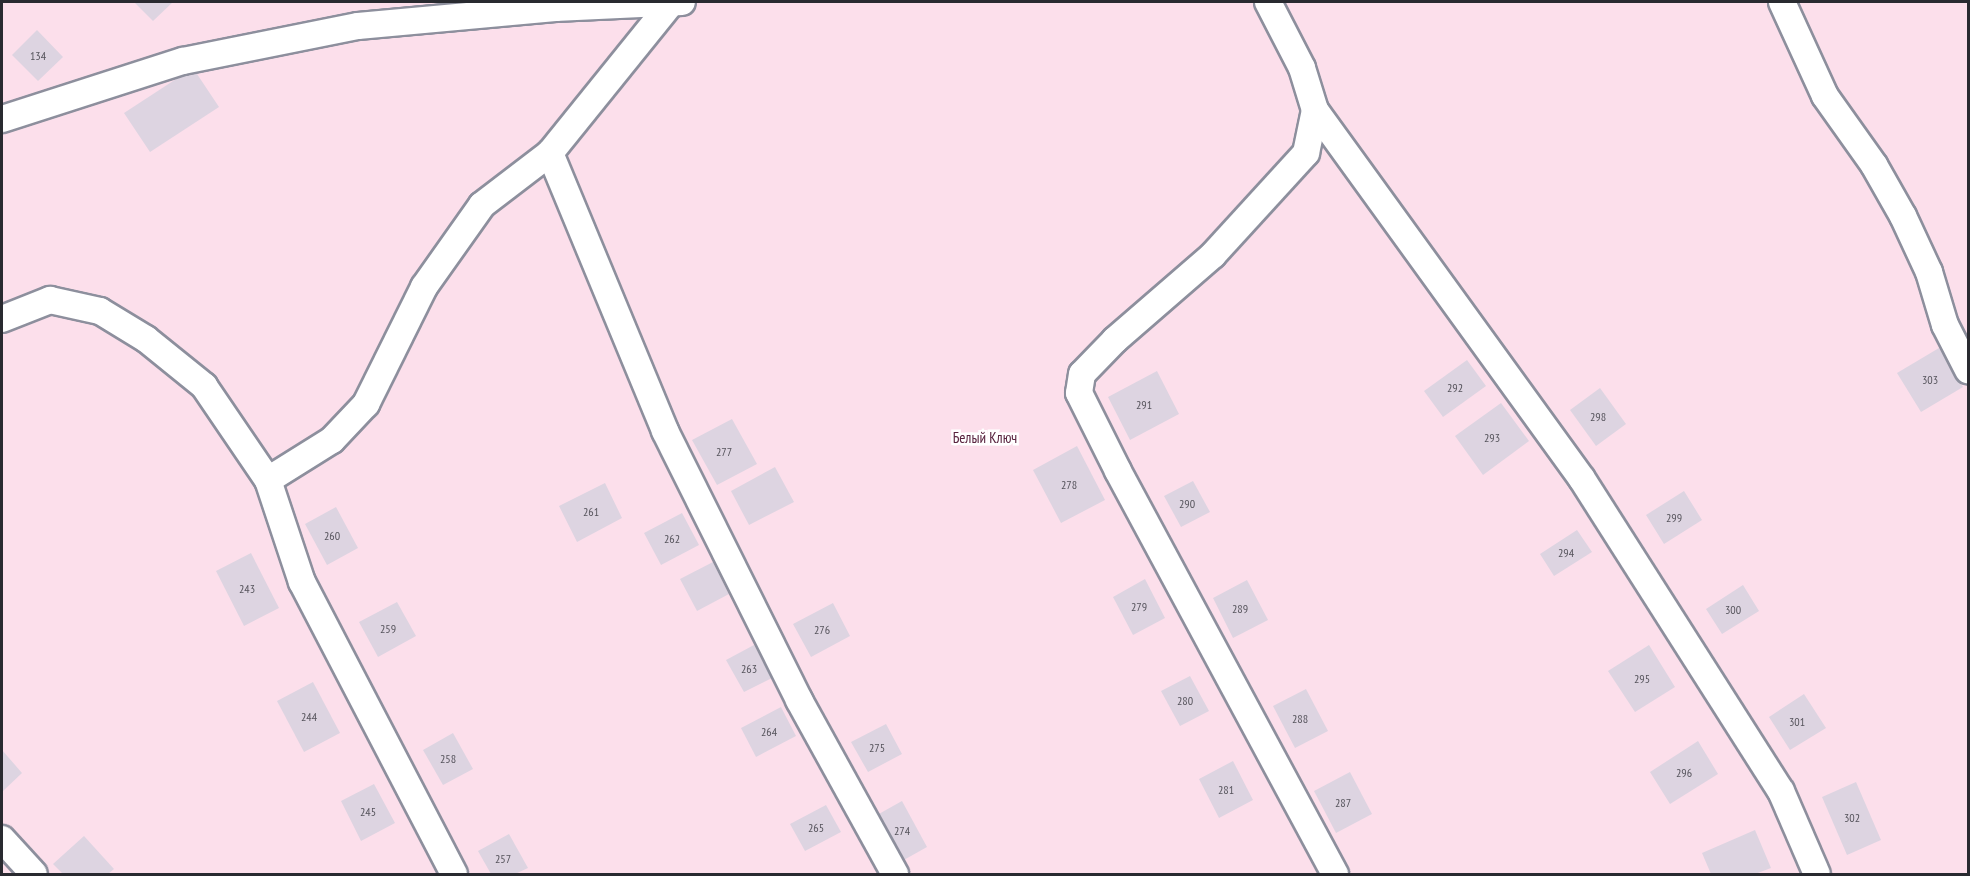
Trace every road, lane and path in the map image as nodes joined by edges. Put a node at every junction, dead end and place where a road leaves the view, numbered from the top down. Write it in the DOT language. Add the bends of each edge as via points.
graph roads {
  1 [pos="675,2"];
  2 [pos="1268,2"];
  3 [pos="1782,2"];
  4 [pos="552,5"];
  5 [pos="1315,110"];
  6 [pos="2,119"];
  7 [pos="550,153"];
  8 [pos="2,319"];
  9 [pos="1968,370"];
  10 [pos="268,480"];
  11 [pos="2,839"];
  12 [pos="34,874"];
  13 [pos="453,874"];
  14 [pos="895,874"];
  15 [pos="1335,874"];
  16 [pos="1817,874"];
  1 -- 4 [label="lane"];
  1 -- 7 [label="lane"];
  2 -- 5 [label="lane" via="1302,68"];
  3 -- 9 [label="lane" via="1825,96 1874,165 1903,216 1929,272 1945,326"];
  4 -- 6 [label="lane" via="358,26 183,61"];
  5 -- 15 [label="lane" via="1306,153 1212,255 1082,374 1078,393"];
  5 -- 16 [label="lane" via="1582,479 1781,791"];
  7 -- 10 [label="lane" via="482,205 424,287 366,404 332,440"];
  7 -- 14 [label="lane" via="665,431 799,700"];
  8 -- 10 [label="lane" via="50,300 100,311 146,339 204,386"];
  10 -- 13 [label="lane" via="302,582"];
  11 -- 12 [label="lane"];
}
